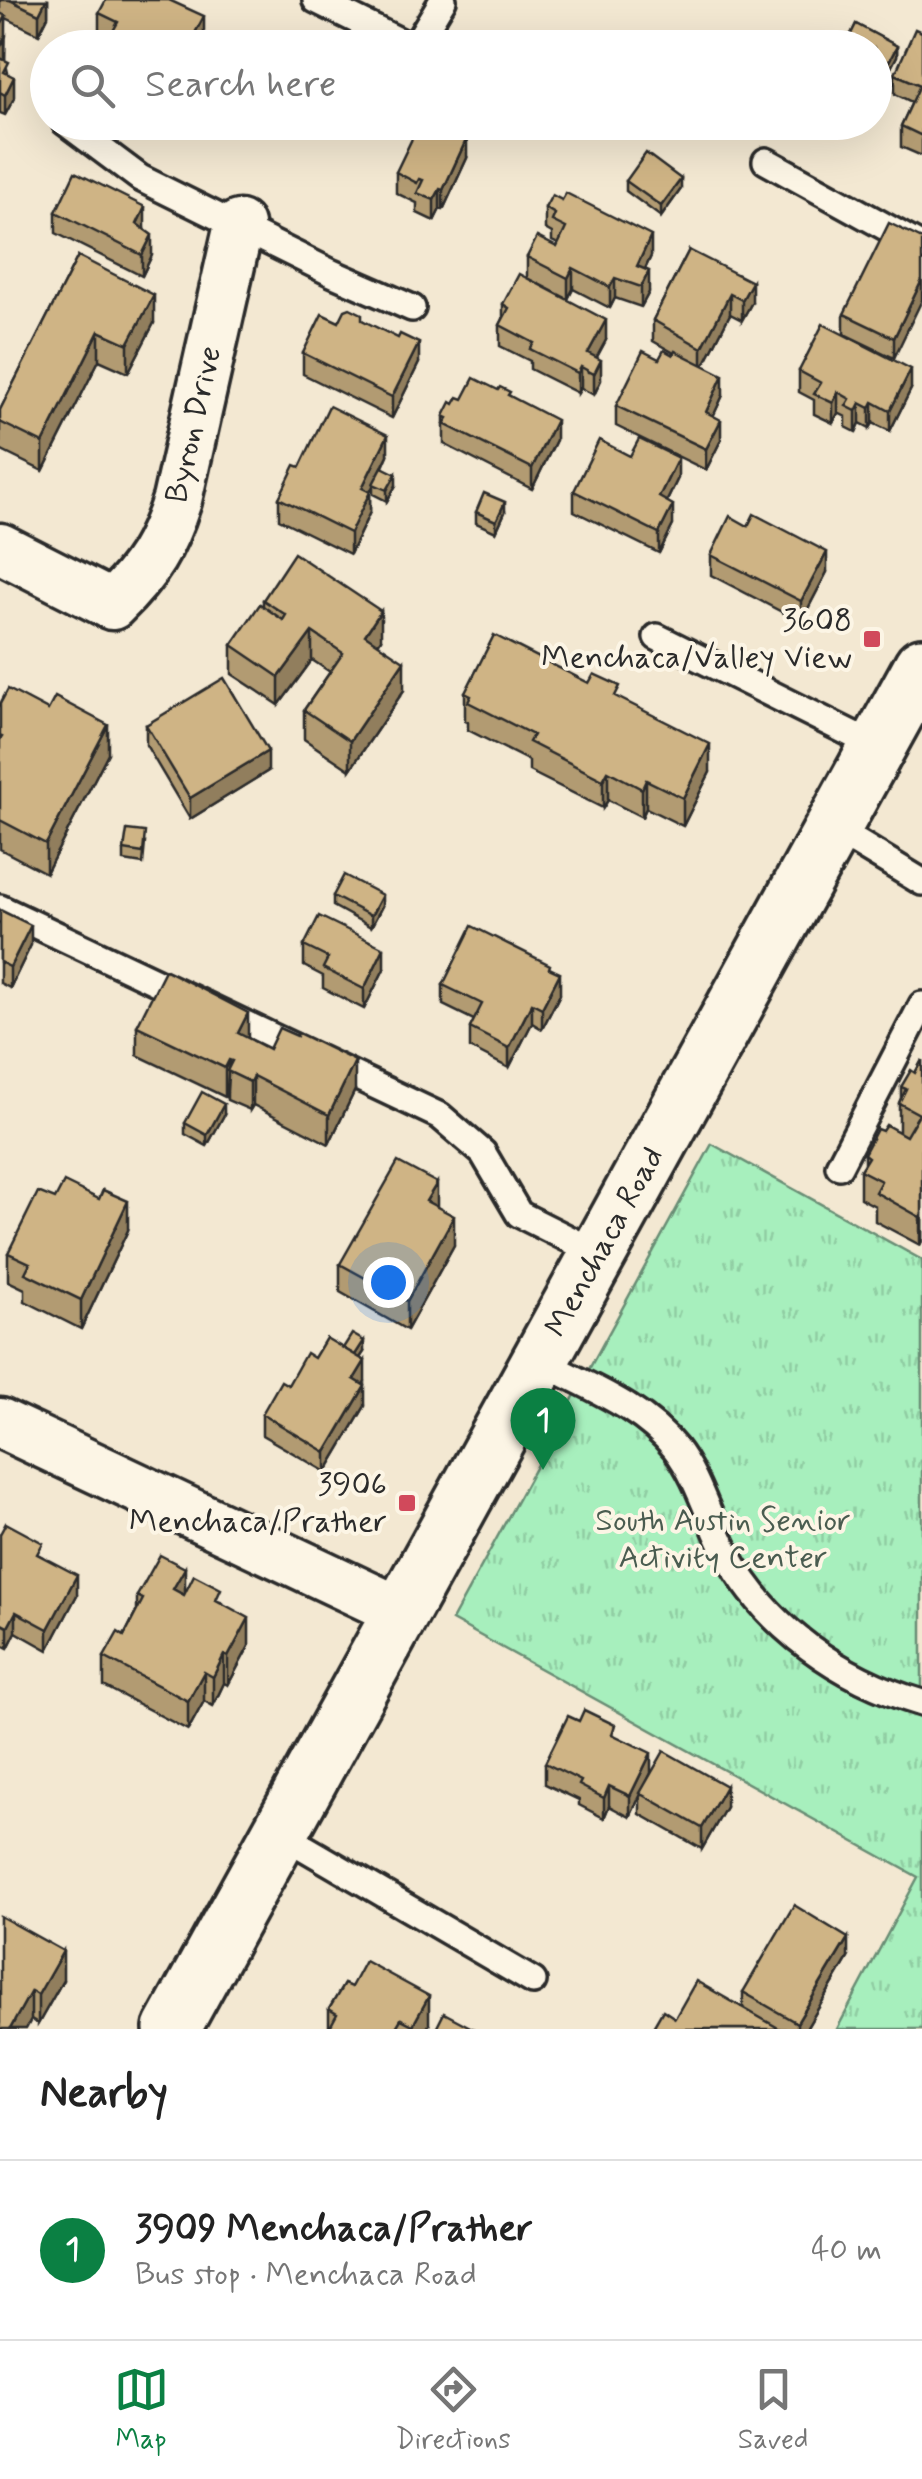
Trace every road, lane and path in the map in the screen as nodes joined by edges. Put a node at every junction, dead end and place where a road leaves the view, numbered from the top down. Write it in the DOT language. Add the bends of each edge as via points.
graph roads {
  1 [pos="316,0"];
  2 [pos="443,0"];
  3 [pos="377,30"];
  4 [pos="424,30"];
  5 [pos="89,140"];
  6 [pos="766,160"];
  7 [pos="240,225"];
  8 [pos="922,247"];
  9 [pos="412,308"];
  10 [pos="0,548"];
  11 [pos="658,637"];
  12 [pos="922,666"];
  13 [pos="878,747"];
  14 [pos="833,828"];
  15 [pos="922,882"];
  16 [pos="0,908"];
  17 [pos="922,1005"];
  18 [pos="839,1166"];
  19 [pos="599,1254"];
  20 [pos="540,1361"];
  21 [pos="0,1423"];
  22 [pos="403,1613"];
  23 [pos="922,1704"];
  24 [pos="282,1834"];
  25 [pos="533,1981"];
  26 [pos="172,2029"];
  1 -- 3 [label="lane"];
  2 -- 4 [label="lane"];
  5 -- 7 [label="lane" via="140,178"];
  6 -- 8 [label="lane"];
  7 -- 9 [label="lane"];
  7 -- 10 [label="street, Byron Drive" via="173,514 140,578 112,605"];
  11 -- 13 [label="lane"];
  12 -- 13 [label="main road, Menchaca Road"];
  13 -- 14 [label="main road, Menchaca Road"];
  14 -- 15 [label="lane"];
  14 -- 19 [label="main road, Menchaca Road"];
  16 -- 19 [label="lane" via="440,1116 483,1153 519,1214"];
  17 -- 18 [label="lane"];
  19 -- 20 [label="main road, Menchaca Road"];
  20 -- 22 [label="main road, Menchaca Road"];
  20 -- 23 [label="lane" via="656,1426 678,1452 727,1554 784,1627 826,1661"];
  21 -- 22 [label="street"];
  22 -- 24 [label="main road, Menchaca Road"];
  24 -- 25 [label="lane"];
  24 -- 26 [label="main road, Menchaca Road"];
}
